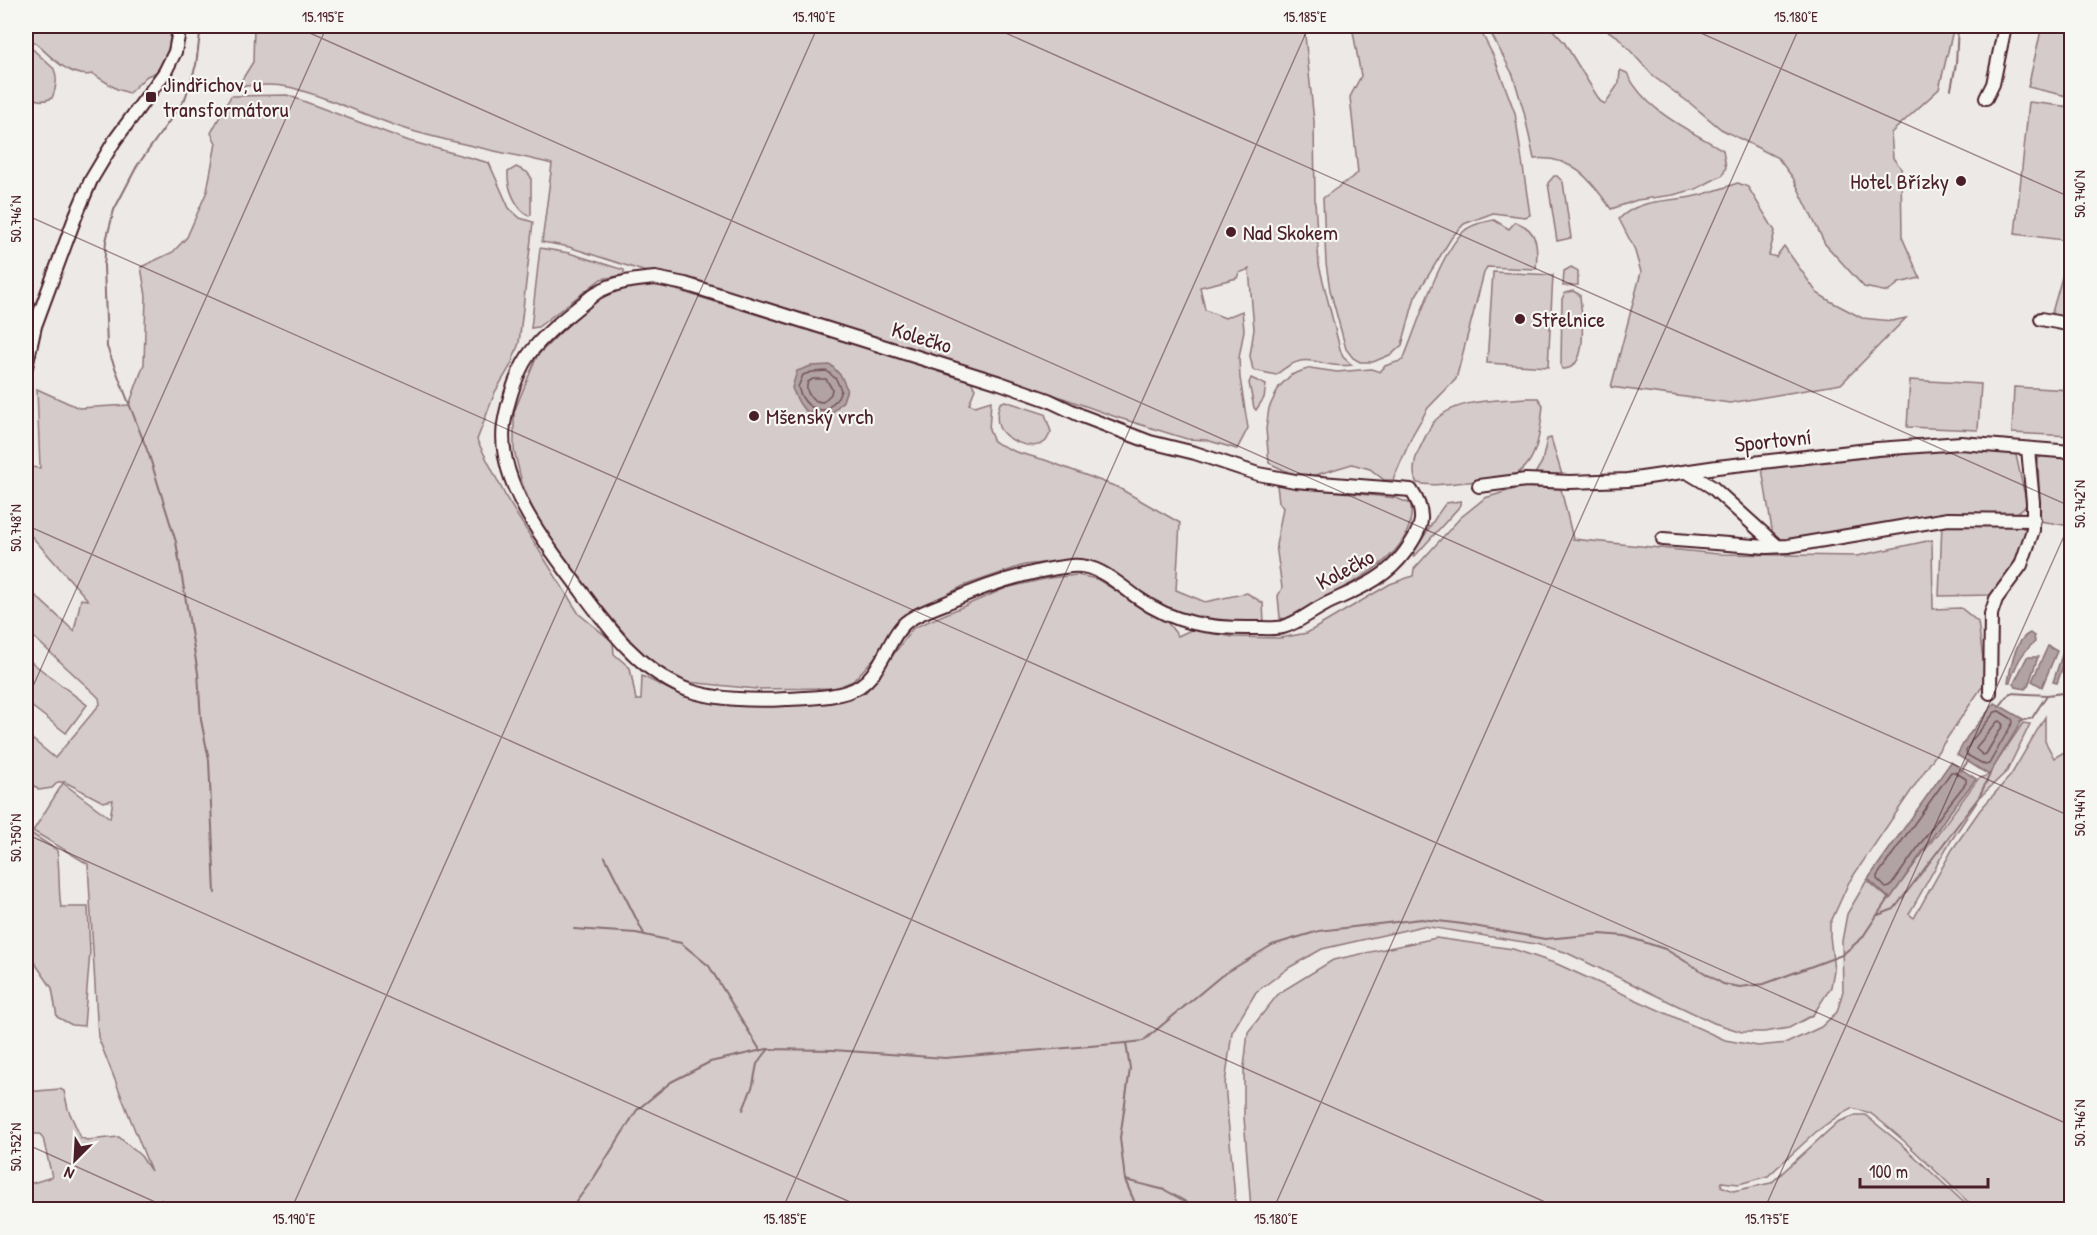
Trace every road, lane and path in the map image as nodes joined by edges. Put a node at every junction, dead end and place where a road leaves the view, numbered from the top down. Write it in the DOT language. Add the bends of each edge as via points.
graph roads {
  1 [pos="180,26"];
  2 [pos="2005,26"];
  3 [pos="1986,98"];
  4 [pos="2041,319"];
  5 [pos="2072,325"];
  6 [pos="26,367"];
  7 [pos="2028,449"];
  8 [pos="2072,452"];
  9 [pos="505,460"];
  10 [pos="1687,472"];
  11 [pos="1479,486"];
  12 [pos="2034,520"];
  13 [pos="1663,539"];
  14 [pos="1776,545"];
  15 [pos="1990,693"];
  1 -- 6 [label="street" via="175,52 165,72 91,180 35,326"];
  2 -- 3 [label="street" via="1993,84"];
  4 -- 5 [label="street"];
  7 -- 8 [label="street, Sportovní"];
  7 -- 10 [label="street, Sportovní" via="1961,443"];
  7 -- 12 [label="street"];
  9 -- 9 [label="street, Kolečko" via="530,521 618,640 648,667 677,685 735,698 782,699 849,692 876,670 906,621 1022,574 1076,566 1096,569 1142,601 1190,624 1229,629 1283,627 1384,575 1401,558 1423,513 1411,490 1295,481 1258,474 1131,435 1000,383 686,284 656,278 630,280 596,292 532,350 514,383 503,436"];
  10 -- 11 [label="street, Sportovní" via="1628,480 1526,480"];
  10 -- 14 [label="street" via="1712,487"];
  12 -- 14 [label="street" via="1948,519"];
  12 -- 15 [label="street" via="2025,555 1996,599 1991,614"];
  13 -- 14 [label="street"];
}
